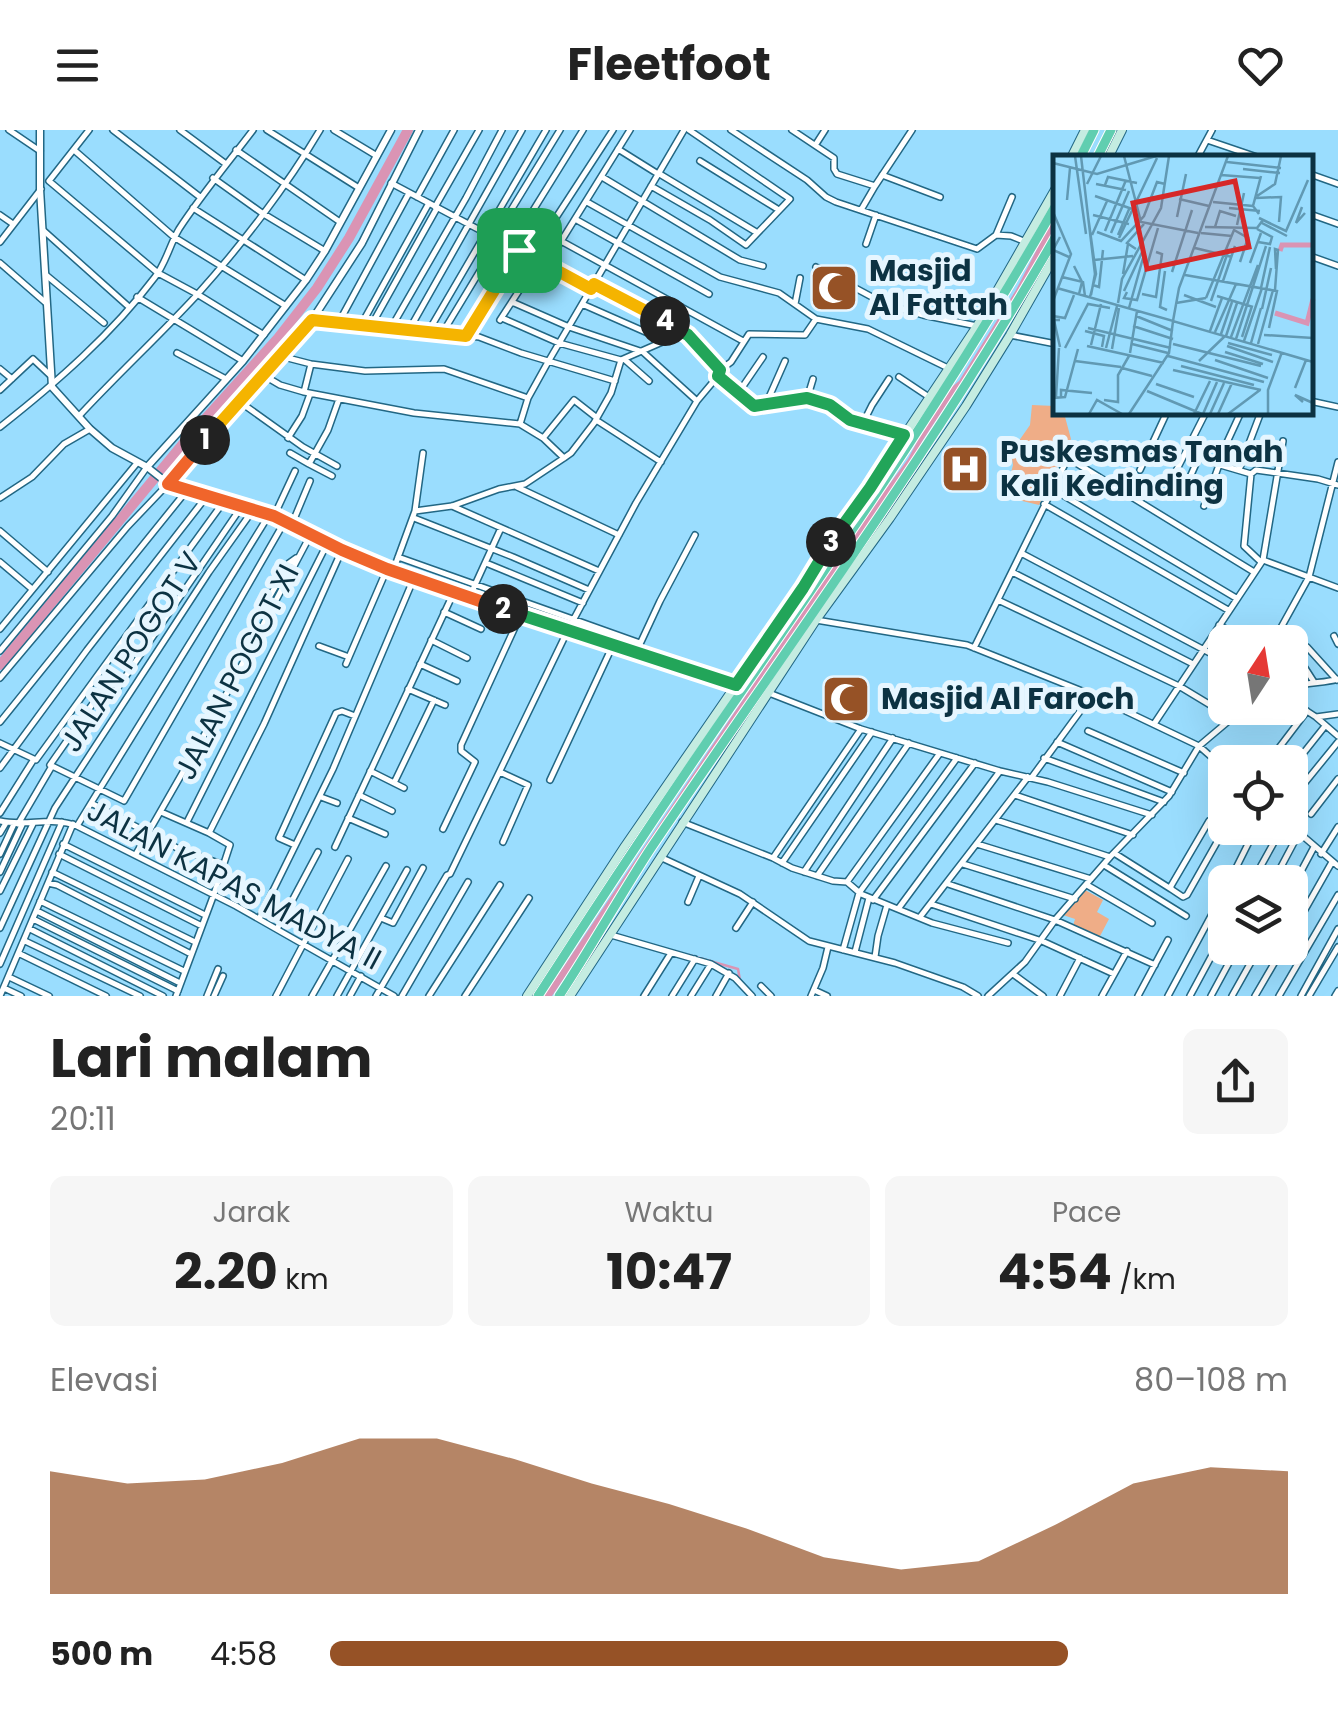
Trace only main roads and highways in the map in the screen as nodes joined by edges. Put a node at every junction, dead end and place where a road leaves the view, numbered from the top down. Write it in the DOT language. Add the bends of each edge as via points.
graph roads {
  1 [pos="1085,130"];
  2 [pos="1094,130"];
  3 [pos="1122,130"];
  4 [pos="1111,137"];
  5 [pos="1072,155"];
  6 [pos="1082,155"];
  7 [pos="1053,193"];
  8 [pos="1053,210"];
  9 [pos="1053,241"];
  10 [pos="1053,259"];
  11 [pos="961,403"];
  12 [pos="915,443"];
  13 [pos="910,457"];
  14 [pos="800,600"];
  15 [pos="813,619"];
  16 [pos="606,931"];
  17 [pos="559,955"];
  18 [pos="579,974"];
  19 [pos="527,996"];
  20 [pos="538,996"];
  21 [pos="559,996"];
  22 [pos="570,996"];
  1 -- 5 [label="main road"];
  2 -- 6 [label="highway"];
  3 -- 4 [label="main road"];
  7 -- 12 [label="main road" via="929,397"];
  8 -- 12 [label="highway"];
  9 -- 11 [label="highway"];
  10 -- 11 [label="main road"];
  11 -- 12 [label="highway"];
  11 -- 15 [label="main road" via="890,518"];
  12 -- 13 [label="highway"];
  12 -- 14 [label="main road"];
  13 -- 14 [label="highway"];
  13 -- 15 [label="highway"];
  14 -- 17 [label="highway"];
  14 -- 17 [label="main road" via="736,685"];
  15 -- 16 [label="main road"];
  15 -- 16 [label="highway" via="652,848"];
  16 -- 18 [label="highway"];
  17 -- 19 [label="main road"];
  17 -- 20 [label="highway"];
  18 -- 21 [label="highway"];
  18 -- 22 [label="main road"];
}
